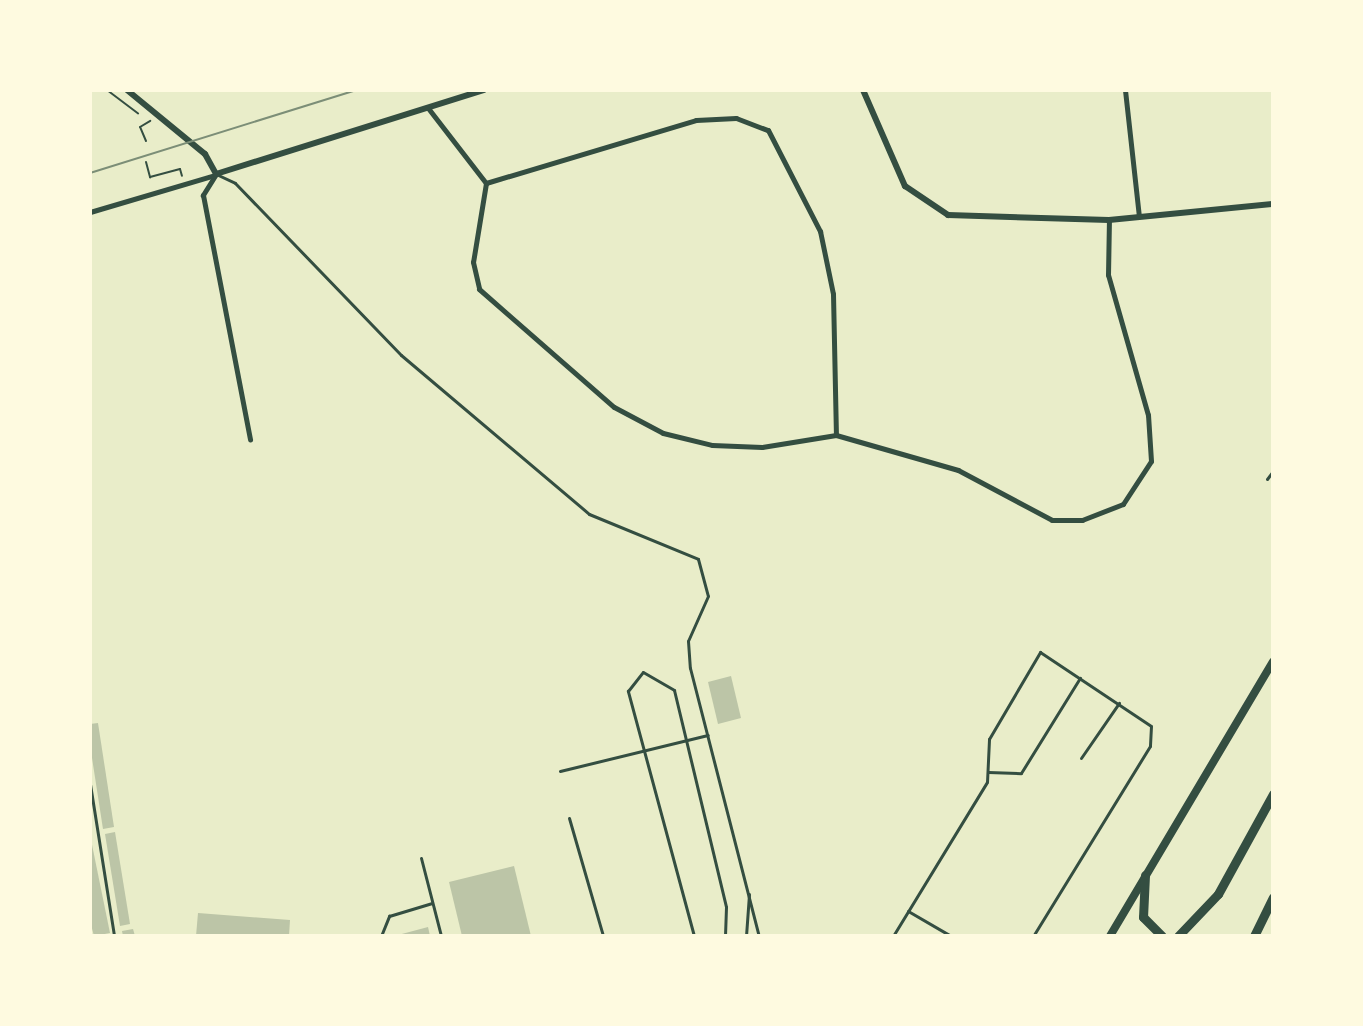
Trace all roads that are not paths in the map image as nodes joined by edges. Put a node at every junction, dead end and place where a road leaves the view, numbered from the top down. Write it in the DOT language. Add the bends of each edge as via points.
graph roads {
  1 [pos="127,90"];
  2 [pos="484,90"];
  3 [pos="863,90"];
  4 [pos="1125,90"];
  5 [pos="1272,90"];
  6 [pos="1273,102"];
  7 [pos="428,108"];
  8 [pos="1273,145"];
  9 [pos="216,174"];
  10 [pos="486,183"];
  11 [pos="1273,204"];
  12 [pos="90,212"];
  13 [pos="1139,216"];
  14 [pos="1109,220"];
  15 [pos="836,435"];
  16 [pos="250,440"];
  17 [pos="1273,471"];
  18 [pos="1267,479"];
  19 [pos="1273,662"];
  20 [pos="1080,678"];
  21 [pos="1119,703"];
  22 [pos="708,735"];
  23 [pos="685,740"];
  24 [pos="648,746"];
  25 [pos="1081,758"];
  26 [pos="560,771"];
  27 [pos="988,772"];
  28 [pos="90,784"];
  29 [pos="1273,794"];
  30 [pos="569,818"];
  31 [pos="421,858"];
  32 [pos="1145,875"];
  33 [pos="749,894"];
  34 [pos="1273,897"];
  35 [pos="432,903"];
  36 [pos="908,911"];
  37 [pos="114,936"];
  38 [pos="381,936"];
  39 [pos="441,936"];
  40 [pos="603,936"];
  41 [pos="694,936"];
  42 [pos="725,936"];
  43 [pos="746,936"];
  44 [pos="759,936"];
  45 [pos="893,936"];
  46 [pos="951,936"];
  47 [pos="1033,936"];
  48 [pos="1110,936"];
  49 [pos="1162,936"];
  50 [pos="1178,936"];
  51 [pos="1254,936"];
  1 -- 9 [label="street" via="205,154"];
  2 -- 7 [label="street"];
  3 -- 14 [label="street" via="894,168 930,208 968,219"];
  4 -- 13 [label="street"];
  5 -- 6 [label="lane"];
  7 -- 9 [label="street"];
  7 -- 10 [label="street"];
  8 -- 11 [label="lane"];
  9 -- 12 [label="street"];
  9 -- 16 [label="street" via="203,195"];
  9 -- 22 [label="lane" via="235,183 401,355 589,514 698,559 708,596 688,641"];
  10 -- 15 [label="street" via="473,262 479,289 614,407 663,433 712,445 762,447"];
  10 -- 15 [label="street" via="715,116 768,130 820,231 833,294"];
  11 -- 13 [label="street"];
  13 -- 14 [label="street"];
  14 -- 15 [label="street" via="1110,286 1152,431 1145,478 1123,504 1082,520 1052,520 958,470"];
  17 -- 18 [label="lane"];
  19 -- 32 [label="main road"];
  20 -- 21 [label="lane"];
  20 -- 27 [label="lane" via="1021,773"];
  20 -- 27 [label="lane" via="1040,652 989,739"];
  21 -- 25 [label="lane"];
  21 -- 47 [label="lane" via="1151,726 1150,746"];
  22 -- 23 [label="lane"];
  22 -- 33 [label="lane"];
  23 -- 24 [label="lane"];
  23 -- 24 [label="lane" via="674,690 643,672 628,691"];
  23 -- 42 [label="lane" via="726,907"];
  24 -- 26 [label="lane"];
  24 -- 41 [label="lane"];
  27 -- 36 [label="lane"];
  28 -- 37 [label="lane"];
  29 -- 50 [label="highway" via="1218,894"];
  30 -- 40 [label="lane"];
  31 -- 35 [label="lane"];
  32 -- 48 [label="main road"];
  32 -- 49 [label="highway" via="1143,917"];
  33 -- 43 [label="lane"];
  33 -- 44 [label="lane"];
  34 -- 51 [label="highway"];
  35 -- 38 [label="lane" via="389,916"];
  35 -- 39 [label="lane"];
  36 -- 45 [label="lane"];
  36 -- 46 [label="lane"];
}
